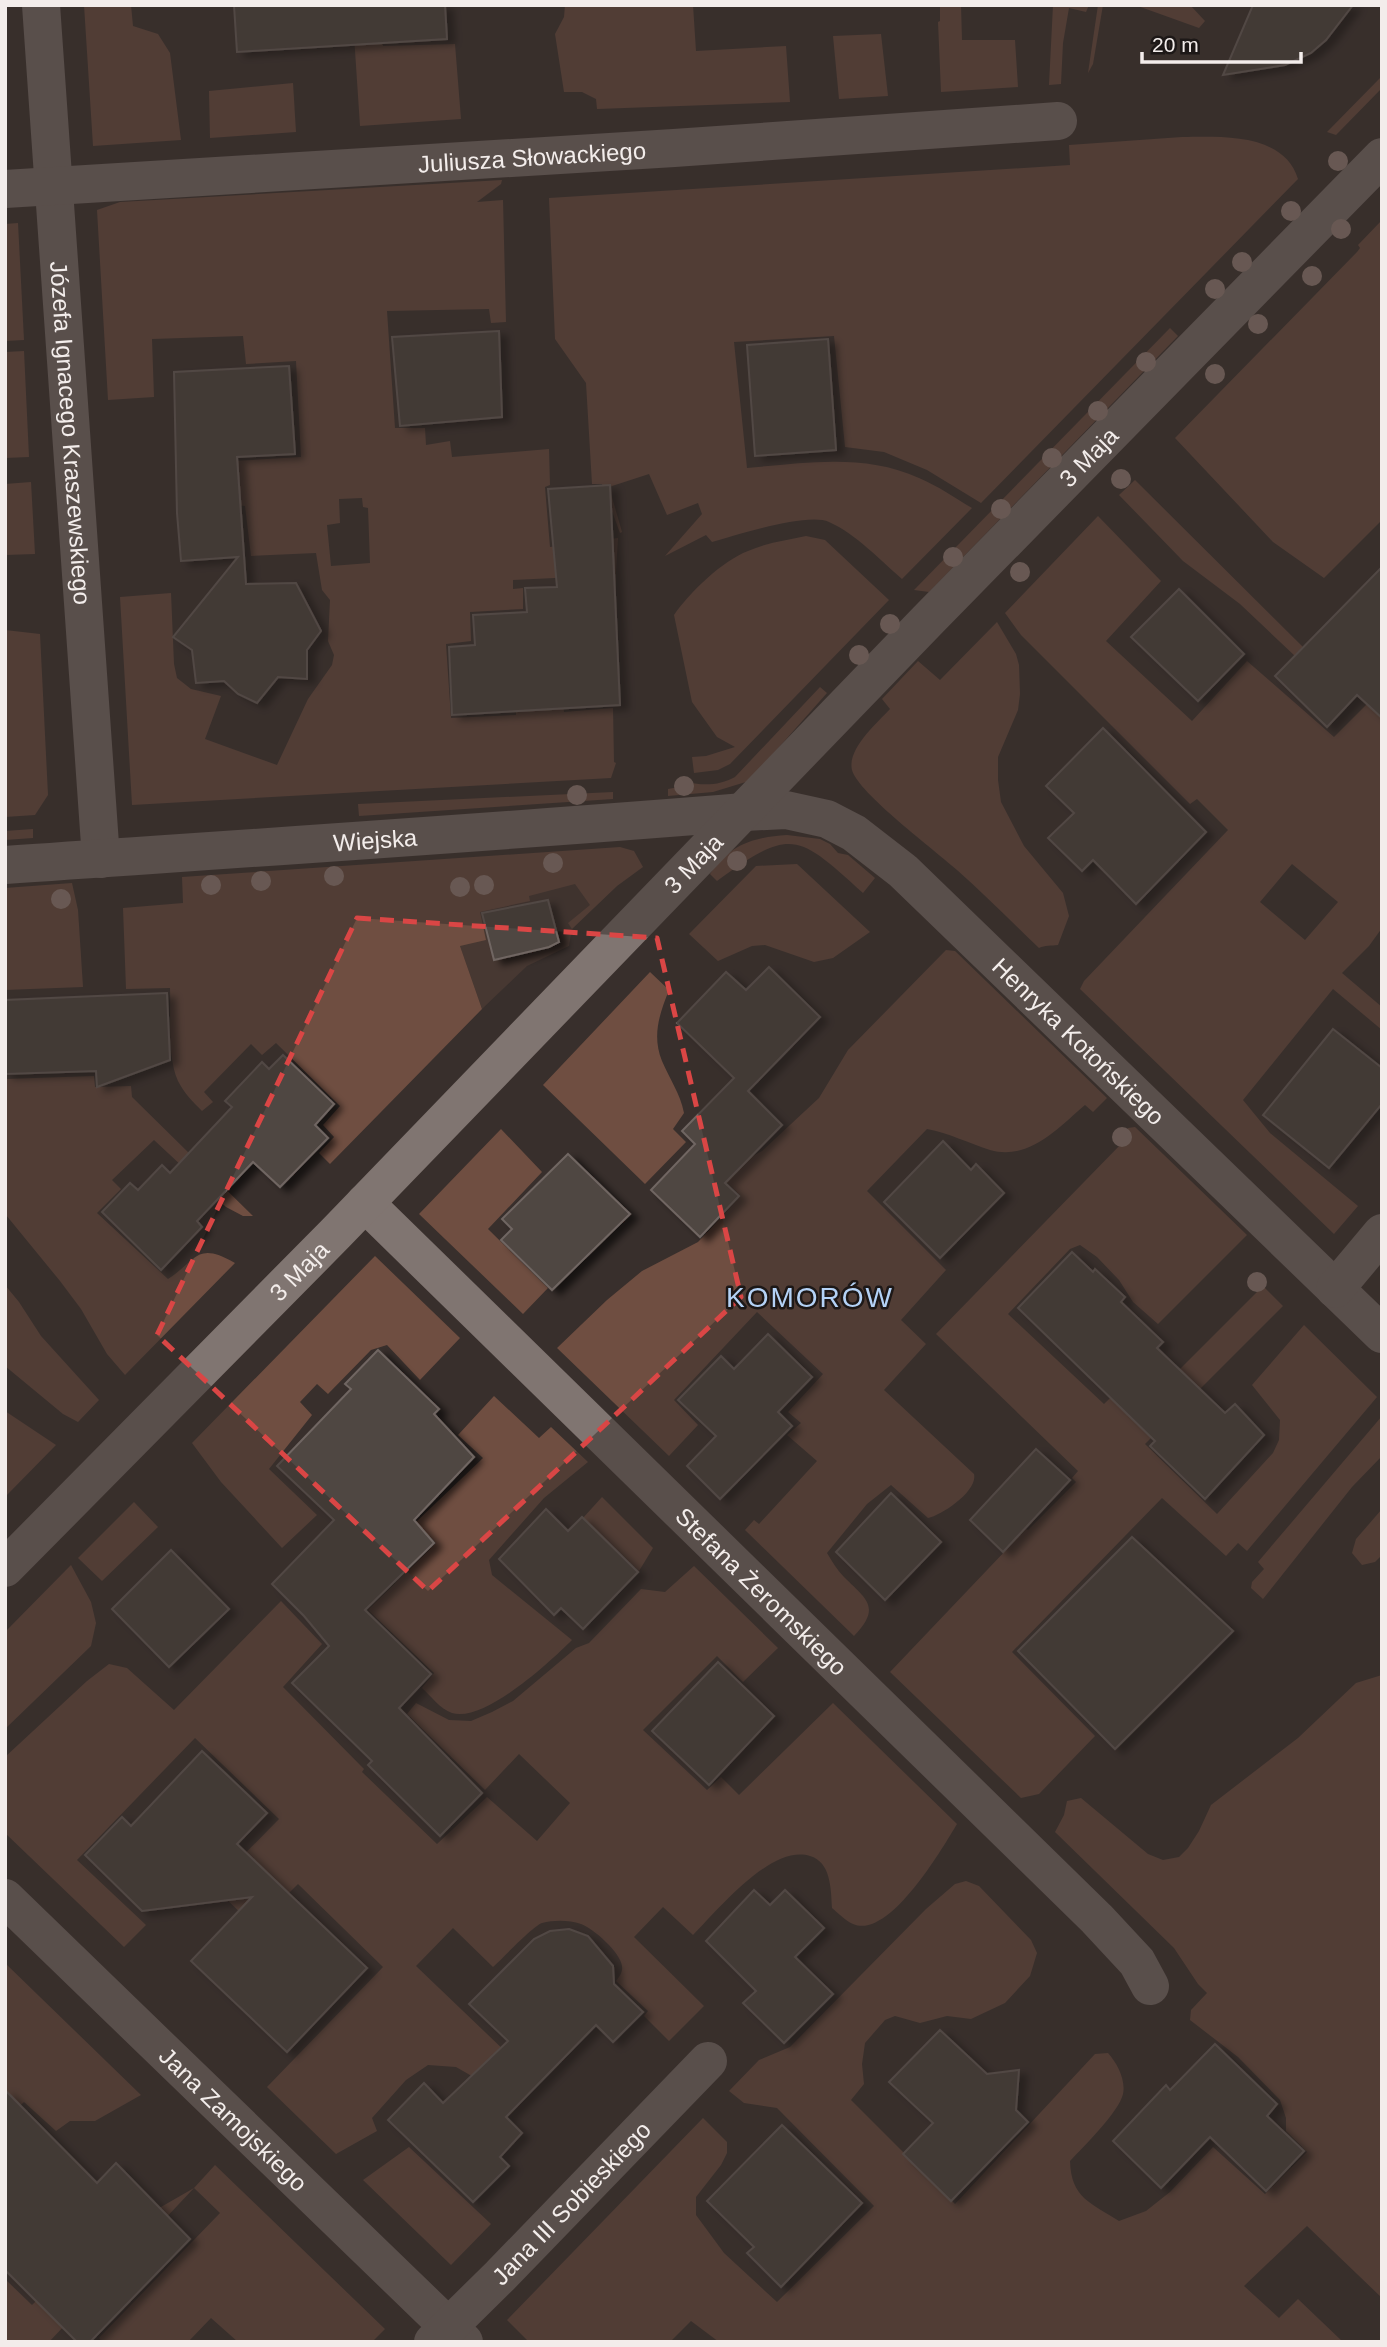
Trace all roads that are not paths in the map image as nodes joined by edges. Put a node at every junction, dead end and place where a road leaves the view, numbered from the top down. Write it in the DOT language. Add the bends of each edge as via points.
graph roads {
  1 [pos="41,5"];
  2 [pos="1058,121"];
  3 [pos="1382,157"];
  4 [pos="55,186"];
  5 [pos="5,189"];
  6 [pos="744,812"];
  7 [pos="101,859"];
  8 [pos="5,865"];
  9 [pos="365,1203"];
  10 [pos="1382,1233"];
  11 [pos="1335,1289"];
  12 [pos="1382,1334"];
  13 [pos="5,1568"];
  14 [pos="5,1898"];
  15 [pos="1150,1986"];
  16 [pos="708,2061"];
  17 [pos="449,2337"];
  1 -- 4 [label="street, Józefa Ignacego Kraszewskiego"];
  2 -- 4 [label="street, Juliusza Słowackiego"];
  3 -- 6 [label="street, 3 Maja"];
  4 -- 5 [label="street, Juliusza Słowackiego"];
  4 -- 7 [label="street, Józefa Ignacego Kraszewskiego"];
  6 -- 7 [label="street, Wiejska"];
  6 -- 9 [label="street, 3 Maja"];
  6 -- 11 [label="street, Henryka Kotońskiego" via="786,810 816,815 848,829 878,850 954,918"];
  7 -- 8 [label="street, Wiejska"];
  9 -- 13 [label="street, 3 Maja"];
  9 -- 15 [label="street, Stefana Żeromskiego" via="1097,1919 1137,1962"];
  10 -- 11 [label="street"];
  11 -- 12 [label="street, Henryka Kotońskiego"];
  14 -- 17 [label="street, Jana Zamojskiego"];
  16 -- 17 [label="street, Jana III Sobieskiego"];
}
